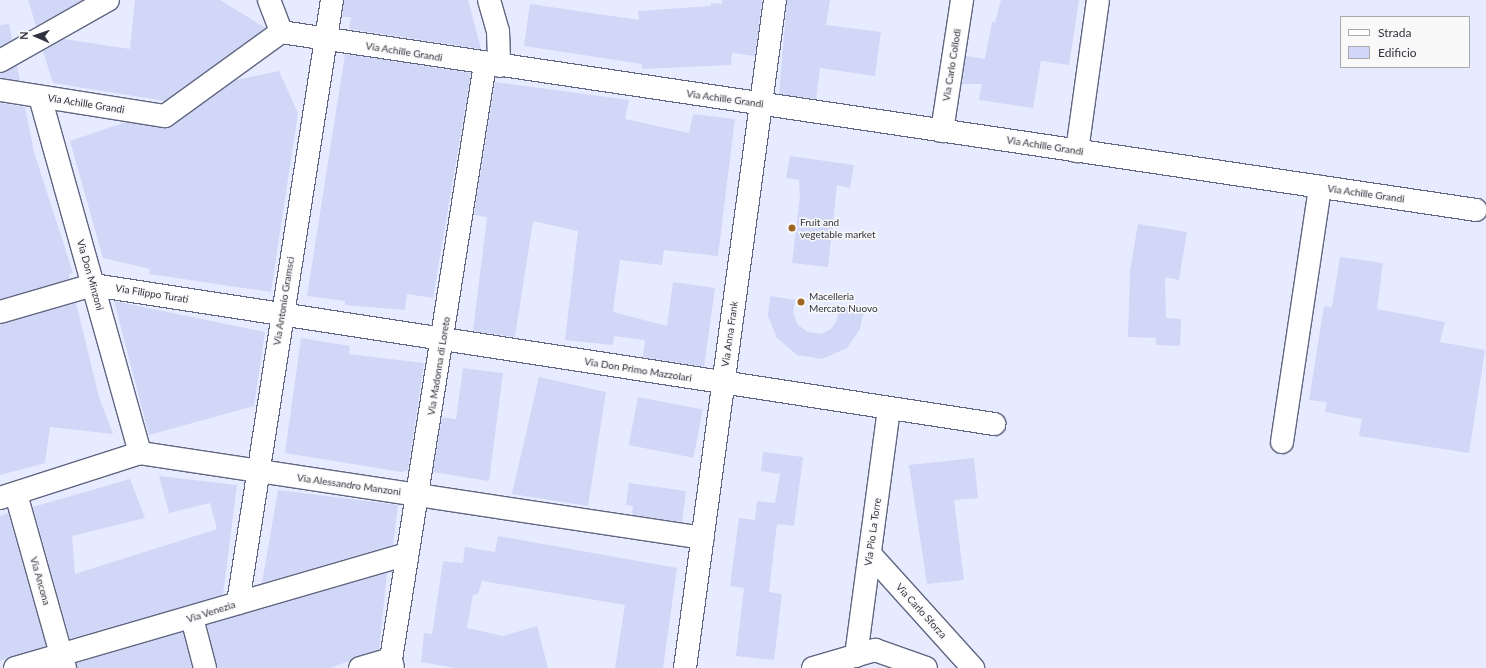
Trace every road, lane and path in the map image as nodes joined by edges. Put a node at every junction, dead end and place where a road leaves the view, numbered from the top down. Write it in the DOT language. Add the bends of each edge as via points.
graph roads {
  1 [pos="108,0"];
  2 [pos="270,0"];
  3 [pos="332,0"];
  4 [pos="489,0"];
  5 [pos="775,0"];
  6 [pos="962,0"];
  7 [pos="1098,0"];
  8 [pos="281,32"];
  9 [pos="326,40"];
  10 [pos="0,61"];
  11 [pos="492,65"];
  12 [pos="0,90"];
  13 [pos="40,97"];
  14 [pos="761,104"];
  15 [pos="942,131"];
  16 [pos="1077,151"];
  17 [pos="1320,187"];
  18 [pos="1476,210"];
  19 [pos="93,285"];
  20 [pos="0,312"];
  21 [pos="282,315"];
  22 [pos="443,340"];
  23 [pos="724,384"];
  24 [pos="889,408"];
  25 [pos="994,424"];
  26 [pos="1282,442"];
  27 [pos="140,453"];
  28 [pos="257,472"];
  29 [pos="417,494"];
  30 [pos="8,496"];
  31 [pos="703,538"];
  32 [pos="407,554"];
  33 [pos="870,554"];
  34 [pos="238,603"];
  35 [pos="192,618"];
  36 [pos="856,656"];
  37 [pos="63,661"];
  38 [pos="392,663"];
  39 [pos="14,668"];
  40 [pos="205,668"];
  41 [pos="360,668"];
  42 [pos="685,668"];
  43 [pos="813,668"];
  44 [pos="926,668"];
  45 [pos="973,668"];
  1 -- 10 [label="street"];
  2 -- 8 [label="street"];
  3 -- 9 [label="street, Via Antonio Gramsci"];
  4 -- 11 [label="street, Via Madonna di Loreto" via="498,31"];
  5 -- 14 [label="street, Via Anna Frank"];
  6 -- 15 [label="street, Via Carlo Collodi"];
  7 -- 16 [label="street"];
  8 -- 9 [label="street, Via Achille Grandi"];
  8 -- 13 [label="street, Via Achille Grandi" via="165,116"];
  9 -- 11 [label="street, Via Achille Grandi"];
  9 -- 21 [label="street, Via Antonio Gramsci"];
  11 -- 14 [label="street, Via Achille Grandi"];
  11 -- 22 [label="street, Via Madonna di Loreto"];
  12 -- 13 [label="street, Via Achille Grandi"];
  13 -- 19 [label="street, Via Don Minzoni"];
  14 -- 15 [label="street, Via Achille Grandi"];
  14 -- 23 [label="street, Via Anna Frank"];
  15 -- 16 [label="street, Via Achille Grandi"];
  16 -- 17 [label="street, Via Achille Grandi"];
  17 -- 18 [label="street, Via Achille Grandi"];
  17 -- 26 [label="street"];
  19 -- 20 [label="street, Via Filippo Turati"];
  19 -- 21 [label="street, Via Filippo Turati"];
  19 -- 27 [label="street, Via Don Minzoni"];
  21 -- 22 [label="street, Via Don Primo Mazzolari"];
  21 -- 28 [label="street, Via Antonio Gramsci"];
  22 -- 23 [label="street, Via Don Primo Mazzolari"];
  22 -- 29 [label="street, Via Madonna di Loreto"];
  23 -- 24 [label="street, Via Don Primo Mazzolari"];
  23 -- 31 [label="street, Via Anna Frank"];
  24 -- 25 [label="street, Via Don Primo Mazzolari"];
  24 -- 33 [label="street, Via Pio La Torre"];
  27 -- 28 [label="street, Via Alessandro Manzoni"];
  27 -- 30 [label="street, Via Alessandro Manzoni"];
  28 -- 29 [label="street, Via Alessandro Manzoni"];
  28 -- 34 [label="street, Via Antonio Gramsci"];
  29 -- 31 [label="street, Via Alessandro Manzoni"];
  29 -- 32 [label="street, Via Madonna di Loreto"];
  30 -- 37 [label="street, Via Ancona"];
  31 -- 42 [label="street, Via Anna Frank"];
  32 -- 34 [label="street, Via Venezia"];
  32 -- 38 [label="street, Via Madonna di Loreto"];
  33 -- 36 [label="street, Via Pio La Torre"];
  33 -- 45 [label="street, Via Carlo Sforza"];
  34 -- 35 [label="street, Via Venezia"];
  35 -- 37 [label="street, Via Venezia"];
  35 -- 40 [label="street"];
  36 -- 43 [label="street"];
  36 -- 44 [label="street" via="875,650"];
  37 -- 39 [label="street, Via Venezia"];
  38 -- 41 [label="street"];
}
